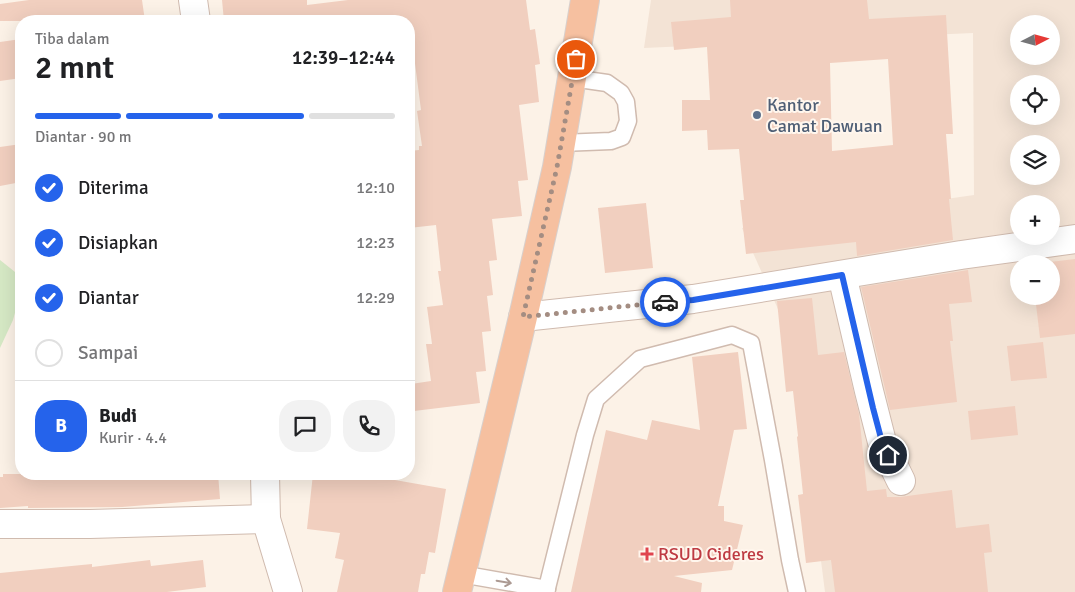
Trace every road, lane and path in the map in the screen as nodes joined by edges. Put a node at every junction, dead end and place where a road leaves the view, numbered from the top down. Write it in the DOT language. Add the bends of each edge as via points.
graph roads {
  1 [pos="193,0"];
  2 [pos="586,0"];
  3 [pos="195,15"];
  4 [pos="572,78"];
  5 [pos="561,143"];
  6 [pos="1075,239"];
  7 [pos="842,275"];
  8 [pos="523,317"];
  9 [pos="265,480"];
  10 [pos="901,480"];
  11 [pos="266,519"];
  12 [pos="0,524"];
  13 [pos="459,583"];
  14 [pos="546,591"];
  15 [pos="288,592"];
  16 [pos="797,592"];
  1 -- 3 [label="street"];
  2 -- 4 [label="highway"];
  4 -- 5 [label="highway"];
  4 -- 5 [label="lane" via="607,83 621,93 626,102 628,121 622,137 612,142"];
  5 -- 8 [label="highway"];
  6 -- 7 [label="street"];
  7 -- 8 [label="street" via="693,300"];
  7 -- 10 [label="street" via="882,442"];
  8 -- 13 [label="highway"];
  9 -- 11 [label="street"];
  11 -- 12 [label="street"];
  11 -- 15 [label="street"];
  13 -- 14 [label="lane, one-way"];
  14 -- 16 [label="lane" via="584,435 596,399 640,359 732,335 751,343"];
}
